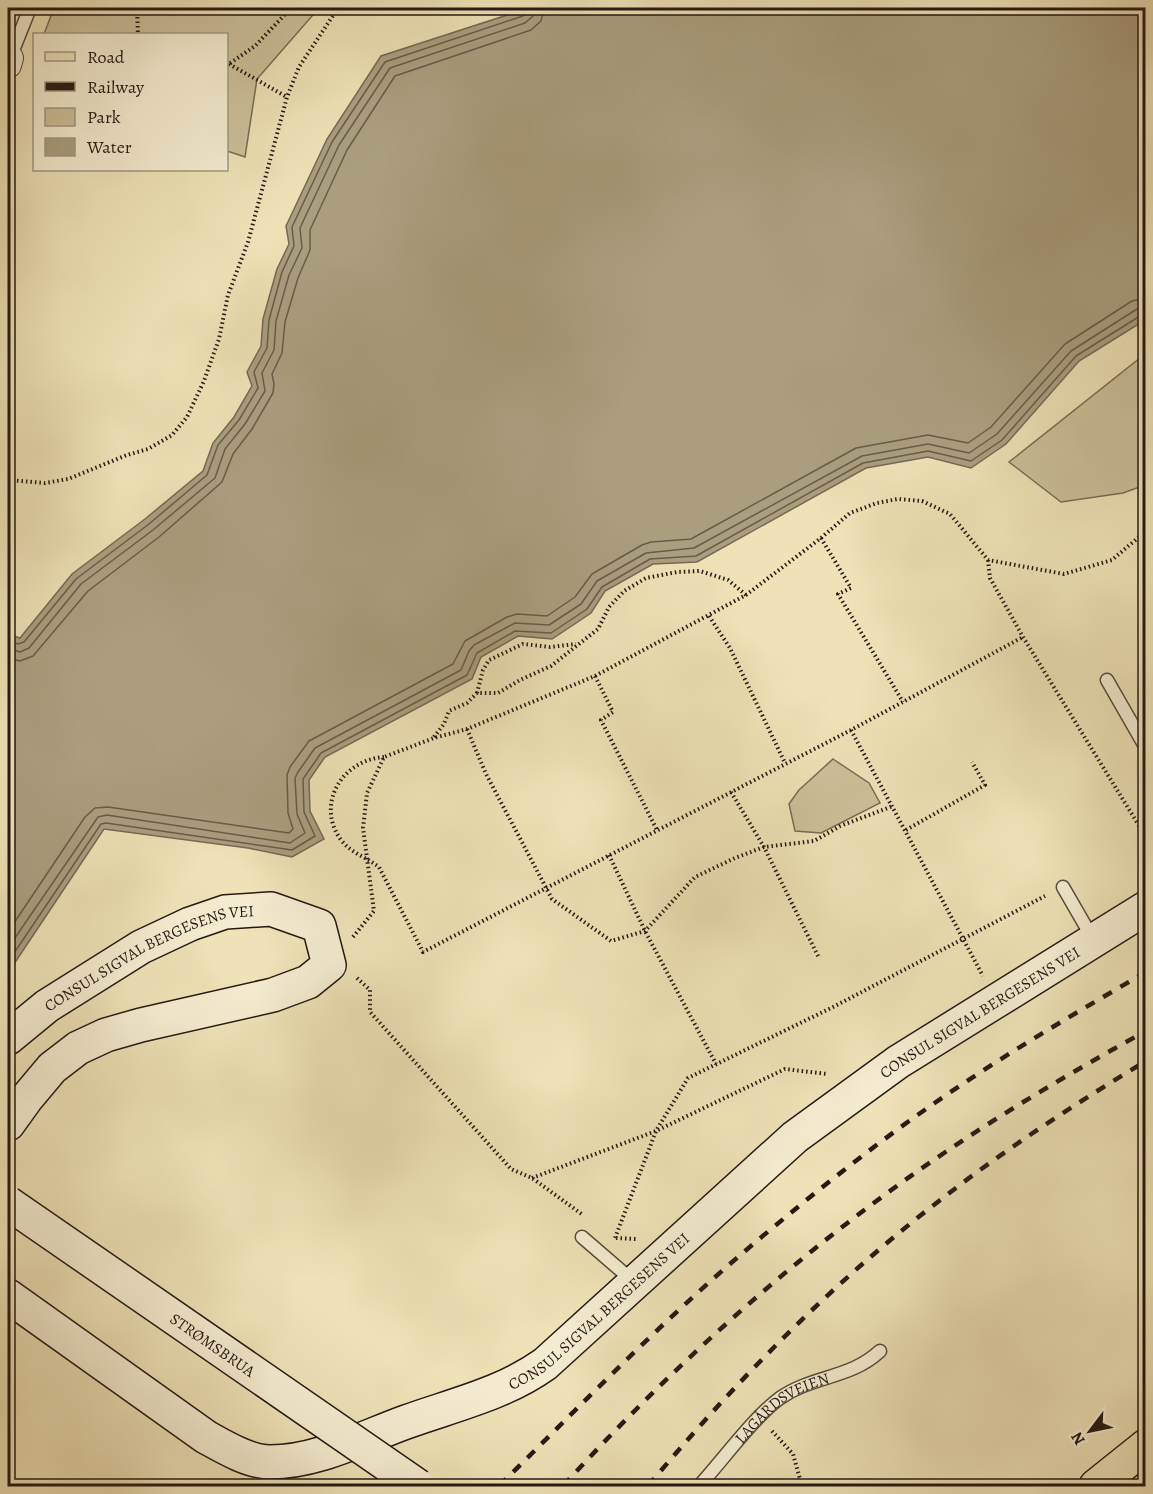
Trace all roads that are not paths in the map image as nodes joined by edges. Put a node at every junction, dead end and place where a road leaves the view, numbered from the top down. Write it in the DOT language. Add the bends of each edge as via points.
graph roads {
  1 [pos="30,8"];
  2 [pos="9,62"];
  3 [pos="1107,680"];
  4 [pos="1146,748"];
  5 [pos="1063,887"];
  6 [pos="1146,908"];
  7 [pos="1094,939"];
  8 [pos="8,1038"];
  9 [pos="8,1124"];
  10 [pos="8,1203"];
  11 [pos="582,1237"];
  12 [pos="622,1272"];
  13 [pos="8,1296"];
  14 [pos="880,1351"];
  15 [pos="1146,1446"];
  16 [pos="418,1486"];
  17 [pos="699,1486"];
  18 [pos="1096,1486"];
  1 -- 2 [label="lane"];
  3 -- 4 [label="lane"];
  5 -- 7 [label="lane"];
  6 -- 7 [label="street, CONSUL SIGVAL BERGESENS VEI"];
  7 -- 12 [label="street, CONSUL SIGVAL BERGESENS VEI" via="898,1062"];
  8 -- 9 [label="street, CONSUL SIGVAL BERGESENS VEI" via="46,1006 141,947 225,912 271,909 318,926 341,969 273,995 106,1035 78,1048 52,1068"];
  10 -- 16 [label="street, STRØMSBRUA, bridge"];
  11 -- 12 [label="lane"];
  12 -- 13 [label="street, CONSUL SIGVAL BERGESENS VEI" via="545,1364 526,1377 312,1457 268,1462 234,1452 206,1437"];
  14 -- 17 [label="lane, LAGÅRDSVEIEN" via="858,1368 806,1384 780,1398"];
  15 -- 18 [label="main road"];
}
